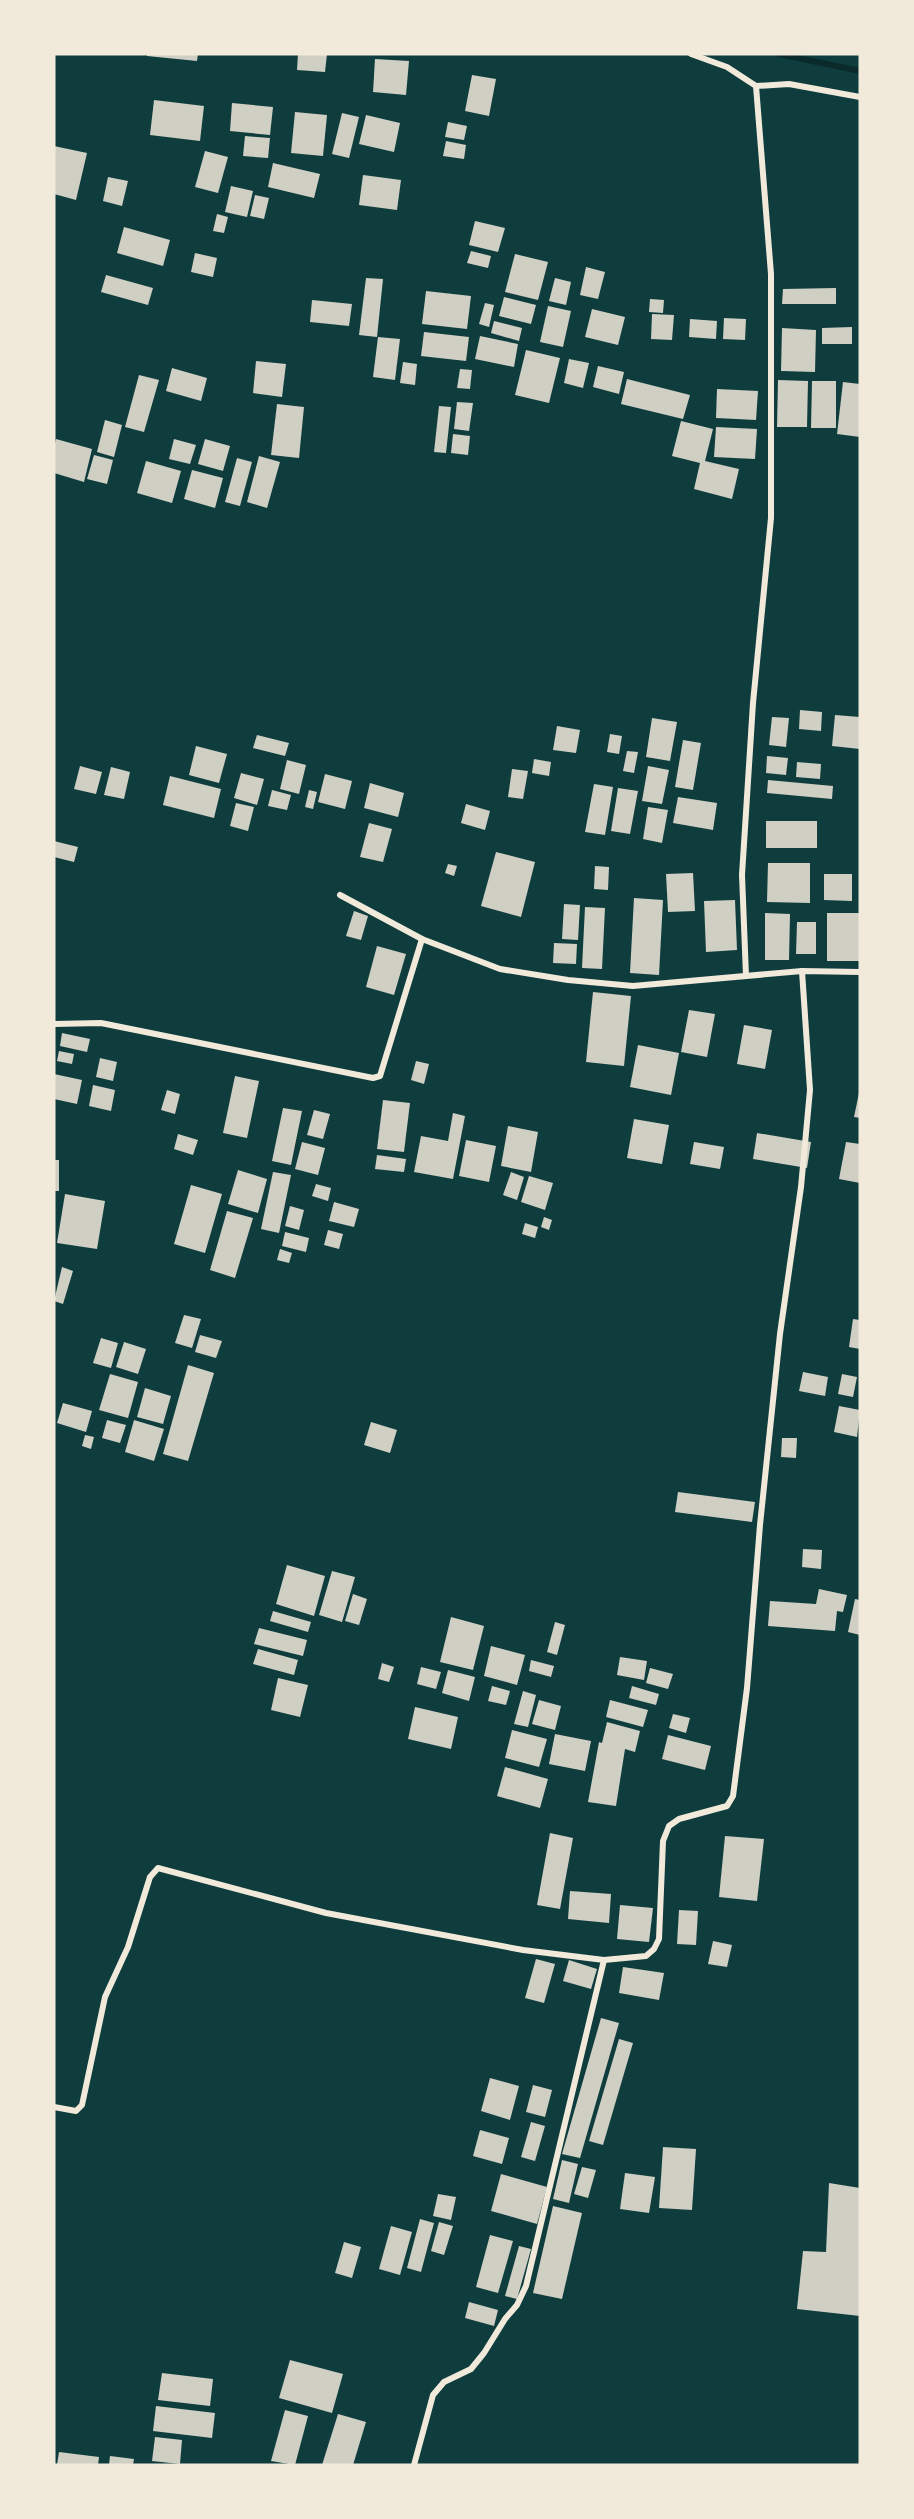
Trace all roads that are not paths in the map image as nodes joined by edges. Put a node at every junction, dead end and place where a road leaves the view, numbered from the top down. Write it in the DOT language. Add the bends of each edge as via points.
graph roads {
  1 [pos="691,54"];
  2 [pos="756,86"];
  3 [pos="860,97"];
  4 [pos="340,895"];
  5 [pos="422,939"];
  6 [pos="802,971"];
  7 [pos="860,972"];
  8 [pos="746,976"];
  9 [pos="54,1024"];
  10 [pos="604,1960"];
  11 [pos="54,2107"];
  12 [pos="414,2465"];
  1 -- 2 [label="street" via="727,67"];
  2 -- 3 [label="street" via="789,84"];
  2 -- 8 [label="street" via="771,274 771,518 742,875"];
  4 -- 5 [label="street"];
  5 -- 8 [label="street" via="500,969 568,980 633,986"];
  5 -- 9 [label="street" via="380,1076 373,1078 102,1023"];
  6 -- 7 [label="street"];
  6 -- 8 [label="street"];
  6 -- 10 [label="street" via="810,1090 780,1334 733,1797 727,1806 679,1819 669,1826 663,1841 658,1939 654,1949 646,1956"];
  10 -- 11 [label="street" via="524,1950 326,1914 158,1868 150,1877 128,1947 105,1997 82,2105 76,2111"];
  10 -- 12 [label="street" via="526,2286 471,2369 444,2382 433,2395"];
}
